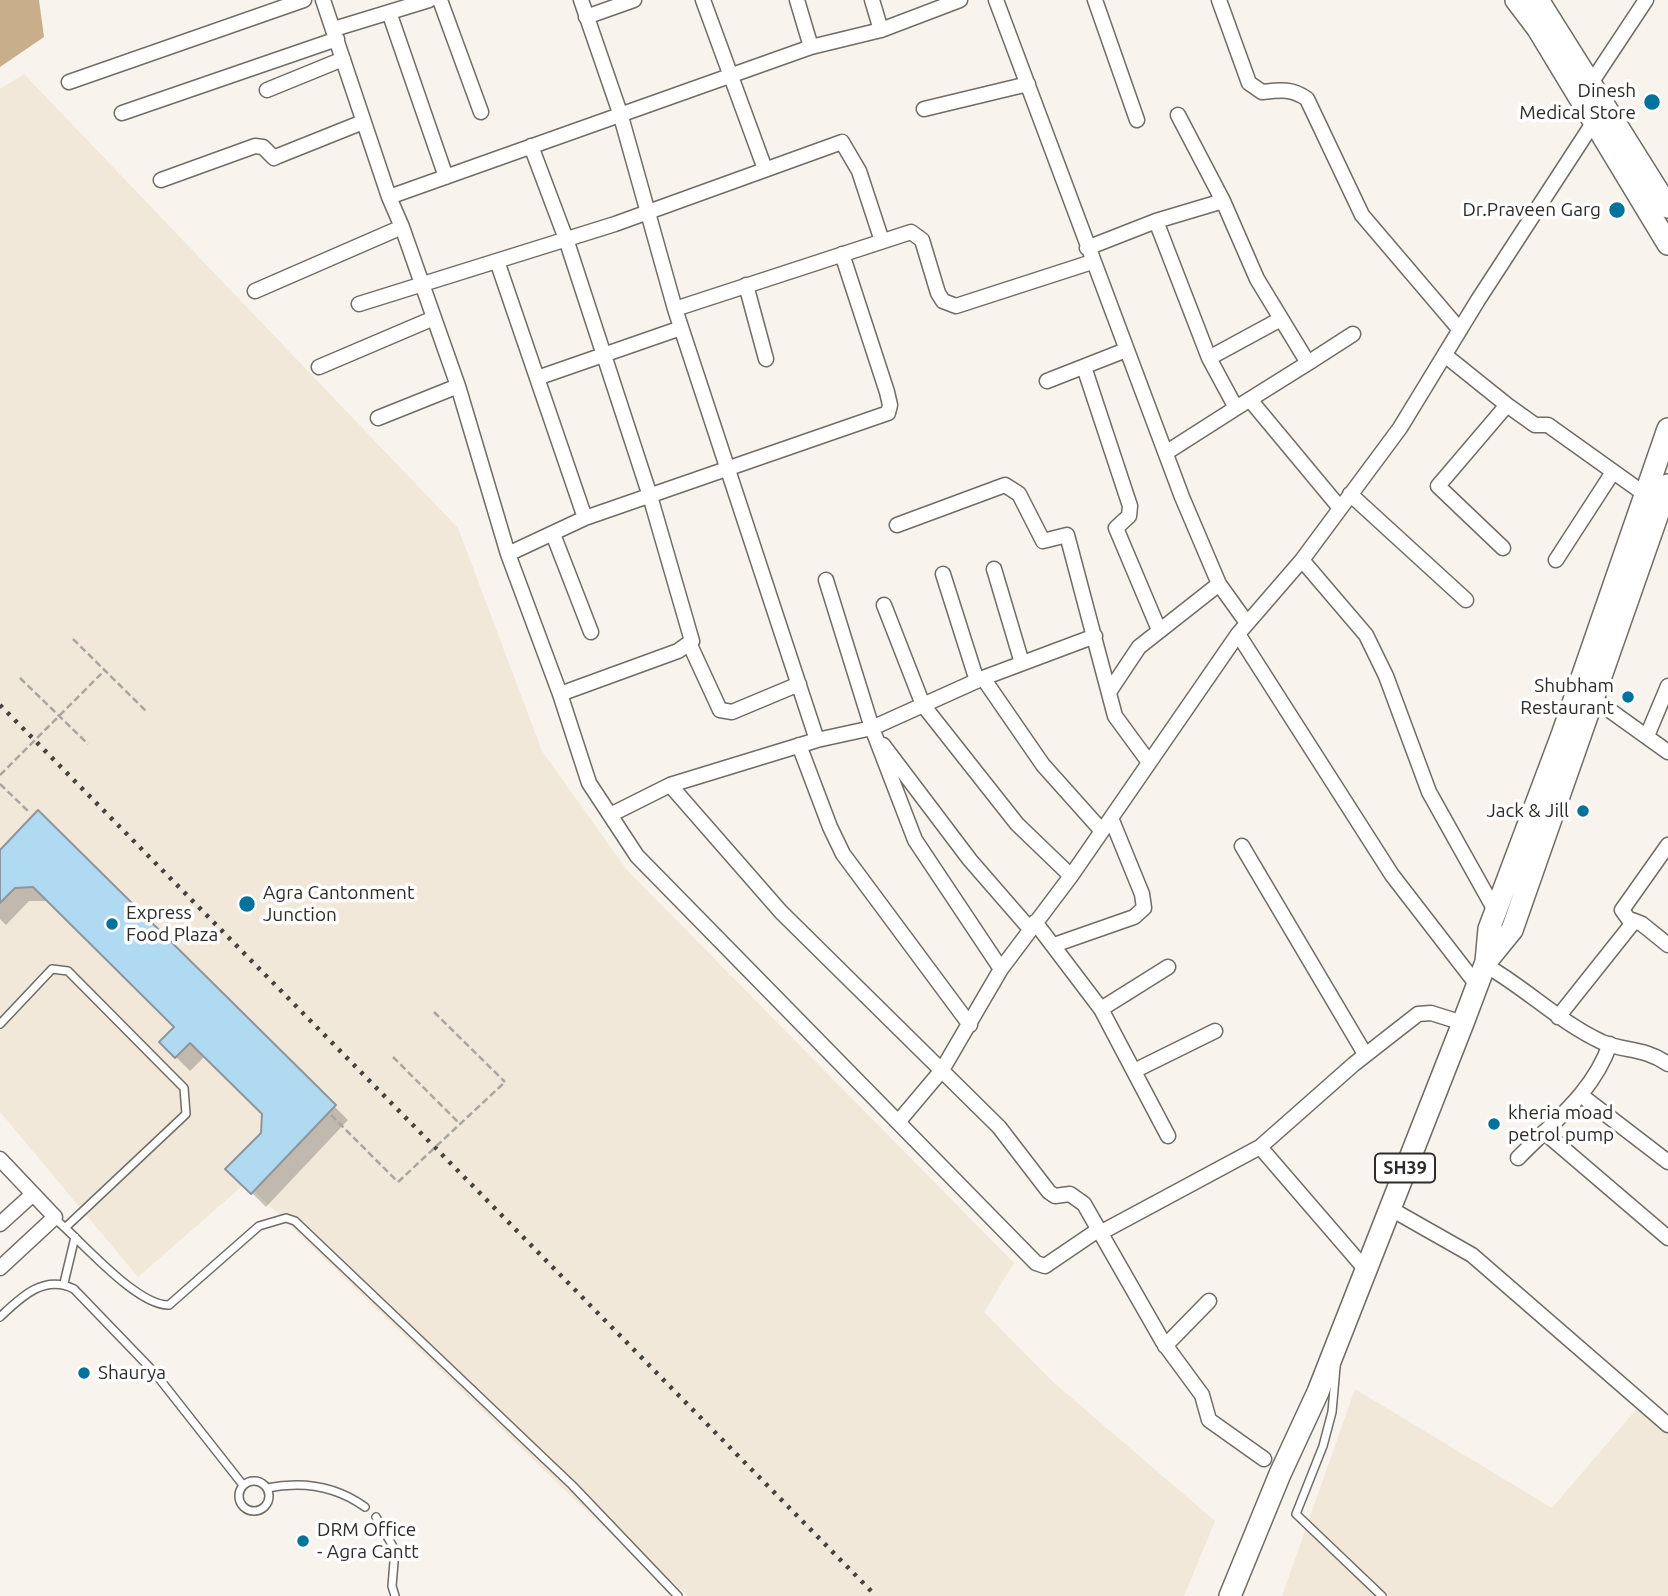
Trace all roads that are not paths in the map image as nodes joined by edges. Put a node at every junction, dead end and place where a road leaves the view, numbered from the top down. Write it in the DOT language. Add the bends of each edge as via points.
graph roads {
  1 [pos="304,0"];
  2 [pos="323,0"];
  3 [pos="429,0"];
  4 [pos="440,0"];
  5 [pos="581,0"];
  6 [pos="634,0"];
  7 [pos="703,0"];
  8 [pos="797,0"];
  9 [pos="872,0"];
  10 [pos="960,0"];
  11 [pos="996,0"];
  12 [pos="1095,0"];
  13 [pos="1219,0"];
  14 [pos="1516,0"];
  15 [pos="1538,0"];
  16 [pos="1646,0"];
  17 [pos="388,12"];
  18 [pos="586,16"];
  19 [pos="881,30"];
  20 [pos="335,34"];
  21 [pos="811,47"];
  22 [pos="343,59"];
  23 [pos="730,75"];
  24 [pos="69,82"];
  25 [pos="1591,83"];
  26 [pos="1028,84"];
  27 [pos="267,90"];
  28 [pos="1605,104"];
  29 [pos="924,109"];
  30 [pos="481,112"];
  31 [pos="122,113"];
  32 [pos="620,113"];
  33 [pos="1178,115"];
  34 [pos="1136,120"];
  35 [pos="363,122"];
  36 [pos="1592,124"];
  37 [pos="531,146"];
  38 [pos="765,169"];
  39 [pos="446,177"];
  40 [pos="161,180"];
  41 [pos="389,197"];
  42 [pos="1223,201"];
  43 [pos="1668,207"];
  44 [pos="646,213"];
  45 [pos="1156,221"];
  46 [pos="402,227"];
  47 [pos="566,239"];
  48 [pos="882,241"];
  49 [pos="1668,244"];
  50 [pos="842,254"];
  51 [pos="1089,255"];
  52 [pos="497,261"];
  53 [pos="423,285"];
  54 [pos="746,285"];
  55 [pos="255,291"];
  56 [pos="359,304"];
  57 [pos="675,309"];
  58 [pos="435,318"];
  59 [pos="1279,320"];
  60 [pos="681,328"];
  61 [pos="1460,330"];
  62 [pos="1353,334"];
  63 [pos="1126,350"];
  64 [pos="602,354"];
  65 [pos="1446,356"];
  66 [pos="1209,358"];
  67 [pos="766,359"];
  68 [pos="1308,362"];
  69 [pos="319,367"];
  70 [pos="1084,367"];
  71 [pos="537,378"];
  72 [pos="1047,381"];
  73 [pos="458,386"];
  74 [pos="1251,401"];
  75 [pos="1507,405"];
  76 [pos="1236,408"];
  77 [pos="378,418"];
  78 [pos="1668,429"];
  79 [pos="1167,452"];
  80 [pos="730,469"];
  81 [pos="1613,472"];
  82 [pos="1668,485"];
  83 [pos="1350,494"];
  84 [pos="1646,495"];
  85 [pos="650,496"];
  86 [pos="1340,508"];
  87 [pos="585,518"];
  88 [pos="897,524"];
  89 [pos="553,534"];
  90 [pos="1503,548"];
  91 [pos="508,554"];
  92 [pos="1302,560"];
  93 [pos="1556,560"];
  94 [pos="994,569"];
  95 [pos="943,575"];
  96 [pos="826,580"];
  97 [pos="1219,583"];
  98 [pos="1466,600"];
  99 [pos="884,605"];
  100 [pos="1242,628"];
  101 [pos="1159,630"];
  102 [pos="592,632"];
  103 [pos="1095,636"];
  104 [pos="690,646"];
  105 [pos="1022,663"];
  106 [pos="980,680"];
  107 [pos="799,684"];
  108 [pos="1668,686"];
  109 [pos="1109,692"];
  110 [pos="560,694"];
  111 [pos="1594,699"];
  112 [pos="923,705"];
  113 [pos="873,732"];
  114 [pos="1647,736"];
  115 [pos="817,740"];
  116 [pos="799,745"];
  117 [pos="1668,752"];
  118 [pos="1148,761"];
  119 [pos="670,785"];
  120 [pos="610,815"];
  121 [pos="1111,818"];
  122 [pos="1102,831"];
  123 [pos="1668,845"];
  124 [pos="1242,846"];
  125 [pos="1071,876"];
  126 [pos="1496,912"];
  127 [pos="1632,920"];
  128 [pos="1033,926"];
  129 [pos="1054,945"];
  130 [pos="1668,945"];
  131 [pos="1485,963"];
  132 [pos="1168,967"];
  133 [pos="1001,969"];
  134 [pos="1477,985"];
  135 [pos="1101,1009"];
  136 [pos="1558,1017"];
  137 [pos="1463,1023"];
  138 [pos="0,1024"];
  139 [pos="970,1025"];
  140 [pos="1215,1031"];
  141 [pos="1610,1044"];
  142 [pos="1365,1054"];
  143 [pos="1668,1064"];
  144 [pos="942,1070"];
  145 [pos="1133,1071"];
  146 [pos="1582,1096"];
  147 [pos="899,1121"];
  148 [pos="1544,1132"];
  149 [pos="1168,1136"];
  150 [pos="1260,1147"];
  151 [pos="1518,1158"];
  152 [pos="0,1159"];
  153 [pos="1668,1162"];
  154 [pos="33,1194"];
  155 [pos="1391,1209"];
  156 [pos="60,1223"];
  157 [pos="0,1224"];
  158 [pos="1099,1231"];
  159 [pos="75,1237"];
  160 [pos="1668,1238"];
  161 [pos="0,1268"];
  162 [pos="1366,1270"];
  163 [pos="64,1283"];
  164 [pos="1209,1301"];
  165 [pos="0,1317"];
  166 [pos="1165,1346"];
  167 [pos="1334,1351"];
  168 [pos="1668,1425"];
  169 [pos="1264,1459"];
  170 [pos="243,1485"];
  171 [pos="267,1488"];
  172 [pos="365,1507"];
  173 [pos="376,1517"];
  174 [pos="395,1596"];
  175 [pos="678,1596"];
  176 [pos="1230,1596"];
  177 [pos="1382,1596"];
  1 -- 24 [label="street"];
  2 -- 20 [label="street"];
  3 -- 17 [label="street"];
  4 -- 30 [label="street"];
  5 -- 18 [label="street"];
  6 -- 18 [label="street"];
  7 -- 23 [label="street"];
  8 -- 21 [label="street"];
  9 -- 19 [label="street"];
  10 -- 19 [label="street"];
  11 -- 26 [label="street"];
  12 -- 34 [label="street"];
  13 -- 61 [label="street" via="1249,83 1262,92 1289,90 1307,99 1362,215"];
  14 -- 36 [label="main road" via="1538,29"];
  15 -- 25 [label="main road"];
  16 -- 25 [label="street"];
  17 -- 20 [label="street"];
  17 -- 39 [label="street"];
  18 -- 32 [label="street"];
  19 -- 21 [label="street"];
  20 -- 22 [label="street"];
  20 -- 31 [label="street"];
  21 -- 23 [label="street"];
  22 -- 27 [label="street"];
  22 -- 35 [label="street"];
  23 -- 32 [label="street"];
  23 -- 38 [label="street"];
  25 -- 28 [label="main road"];
  26 -- 29 [label="street"];
  26 -- 51 [label="street"];
  28 -- 36 [label="street"];
  28 -- 43 [label="main road"];
  32 -- 37 [label="street"];
  32 -- 44 [label="street"];
  33 -- 42 [label="street"];
  35 -- 40 [label="street" via="274,158 255,146"];
  35 -- 41 [label="street"];
  36 -- 49 [label="main road"];
  36 -- 61 [label="street"];
  37 -- 39 [label="street"];
  37 -- 47 [label="street"];
  38 -- 44 [label="street"];
  38 -- 48 [label="street" via="842,142 859,171"];
  39 -- 41 [label="street"];
  41 -- 46 [label="street"];
  42 -- 45 [label="street"];
  42 -- 59 [label="street"];
  44 -- 47 [label="street"];
  44 -- 57 [label="street"];
  45 -- 51 [label="street"];
  45 -- 66 [label="street"];
  46 -- 53 [label="street"];
  46 -- 55 [label="street"];
  47 -- 52 [label="street"];
  47 -- 64 [label="street"];
  48 -- 50 [label="street"];
  48 -- 51 [label="street" via="911,232 920,235 938,293 957,306"];
  50 -- 54 [label="street"];
  50 -- 80 [label="street" via="887,392 888,413"];
  51 -- 63 [label="street"];
  52 -- 53 [label="street"];
  52 -- 71 [label="street"];
  53 -- 56 [label="street"];
  53 -- 58 [label="street"];
  54 -- 57 [label="street"];
  54 -- 67 [label="street"];
  57 -- 60 [label="street"];
  58 -- 69 [label="street"];
  58 -- 73 [label="street"];
  59 -- 66 [label="street"];
  59 -- 68 [label="street"];
  60 -- 64 [label="street"];
  60 -- 80 [label="street"];
  61 -- 65 [label="street"];
  62 -- 68 [label="street"];
  63 -- 70 [label="street"];
  63 -- 79 [label="street"];
  64 -- 71 [label="street"];
  64 -- 85 [label="street"];
  65 -- 75 [label="street"];
  65 -- 83 [label="street"];
  66 -- 76 [label="street"];
  68 -- 74 [label="street"];
  70 -- 72 [label="street"];
  70 -- 101 [label="street" via="1130,506 1129,516 1116,528"];
  71 -- 87 [label="street"];
  73 -- 77 [label="street"];
  73 -- 91 [label="street"];
  74 -- 76 [label="street"];
  74 -- 86 [label="street"];
  75 -- 81 [label="street" via="1535,425 1548,425"];
  75 -- 90 [label="street" via="1438,486"];
  76 -- 79 [label="street"];
  78 -- 84 [label="main road, SH39"];
  79 -- 97 [label="street"];
  80 -- 85 [label="street"];
  80 -- 107 [label="street"];
  81 -- 84 [label="street"];
  81 -- 93 [label="street"];
  82 -- 111 [label="main road, SH39"];
  83 -- 86 [label="street"];
  83 -- 98 [label="street"];
  84 -- 126 [label="main road, SH39"];
  85 -- 87 [label="street"];
  85 -- 104 [label="street"];
  86 -- 92 [label="street"];
  87 -- 89 [label="street"];
  88 -- 103 [label="street" via="1011,486 1043,541 1068,537"];
  89 -- 91 [label="street"];
  89 -- 102 [label="street"];
  91 -- 110 [label="street"];
  92 -- 100 [label="street"];
  92 -- 126 [label="street" via="1366,635 1429,792"];
  94 -- 105 [label="street"];
  95 -- 106 [label="street"];
  96 -- 113 [label="street"];
  97 -- 100 [label="street"];
  97 -- 101 [label="street"];
  99 -- 112 [label="street"];
  100 -- 118 [label="street"];
  100 -- 134 [label="street" via="1392,875"];
  101 -- 109 [label="street" via="1139,647"];
  103 -- 105 [label="street"];
  103 -- 109 [label="street"];
  104 -- 107 [label="street" via="720,710 732,712"];
  104 -- 110 [label="street"];
  105 -- 106 [label="street"];
  106 -- 112 [label="street"];
  106 -- 122 [label="street" via="1043,765"];
  107 -- 115 [label="street"];
  108 -- 114 [label="street"];
  109 -- 118 [label="street" via="1119,723"];
  110 -- 120 [label="street" via="589,783"];
  111 -- 114 [label="street"];
  111 -- 131 [label="main road, SH39" via="1512,930"];
  112 -- 113 [label="street"];
  112 -- 125 [label="street" via="1017,824"];
  113 -- 115 [label="street"];
  113 -- 128 [label="street" via="970,860"];
  113 -- 133 [label="street" via="915,840"];
  114 -- 117 [label="street"];
  115 -- 116 [label="street"];
  116 -- 119 [label="street"];
  116 -- 139 [label="street" via="843,854"];
  118 -- 121 [label="street"];
  119 -- 120 [label="street"];
  119 -- 144 [label="street" via="781,912"];
  120 -- 147 [label="street" via="637,856"];
  121 -- 122 [label="street"];
  121 -- 129 [label="street" via="1142,894 1142,911"];
  122 -- 125 [label="street"];
  123 -- 127 [label="street" via="1622,910"];
  124 -- 142 [label="street"];
  125 -- 128 [label="street"];
  126 -- 131 [label="main road, SH39"];
  127 -- 130 [label="street"];
  127 -- 136 [label="street"];
  128 -- 129 [label="street"];
  128 -- 133 [label="street"];
  129 -- 135 [label="street"];
  131 -- 134 [label="main road, SH39"];
  131 -- 136 [label="street"];
  132 -- 135 [label="street"];
  133 -- 139 [label="street"];
  134 -- 137 [label="main road, SH39"];
  135 -- 145 [label="street"];
  136 -- 141 [label="street"];
  137 -- 142 [label="street" via="1431,1013 1418,1014"];
  137 -- 155 [label="main road, SH39"];
  138 -- 156 [label="lane" via="52,969 68,971 184,1088 186,1114"];
  139 -- 144 [label="street"];
  140 -- 145 [label="street"];
  141 -- 143 [label="street" via="1638,1049"];
  141 -- 146 [label="street"];
  142 -- 150 [label="street"];
  144 -- 147 [label="street"];
  144 -- 158 [label="street" via="999,1127 1049,1192 1070,1194 1084,1204"];
  145 -- 149 [label="street"];
  146 -- 148 [label="street"];
  146 -- 153 [label="street"];
  147 -- 158 [label="street" via="1040,1265"];
  148 -- 151 [label="street"];
  148 -- 160 [label="street"];
  150 -- 158 [label="street"];
  150 -- 162 [label="street"];
  152 -- 154 [label="street"];
  154 -- 156 [label="street"];
  154 -- 157 [label="street"];
  155 -- 162 [label="main road, SH39"];
  155 -- 168 [label="street" via="1472,1255"];
  156 -- 159 [label="lane"];
  156 -- 161 [label="street"];
  158 -- 166 [label="street"];
  159 -- 163 [label="lane"];
  159 -- 175 [label="lane" via="133,1288 151,1301 169,1305 259,1226 286,1218 295,1221 572,1485"];
  162 -- 167 [label="main road, SH39"];
  163 -- 165 [label="lane" via="45,1284"];
  163 -- 170 [label="lane" via="81,1294 153,1372"];
  164 -- 166 [label="street"];
  166 -- 169 [label="street" via="1202,1395 1209,1420"];
  167 -- 176 [label="main road, SH39"];
  167 -- 177 [label="lane" via="1332,1412 1318,1463 1296,1514"];
  170 -- 171 [label="lane" via="254,1480"];
  170 -- 171 [label="lane" via="240,1501 251,1510 264,1506"];
  171 -- 172 [label="lane" via="324,1488"];
  173 -- 174 [label="lane" via="394,1550"];
}
